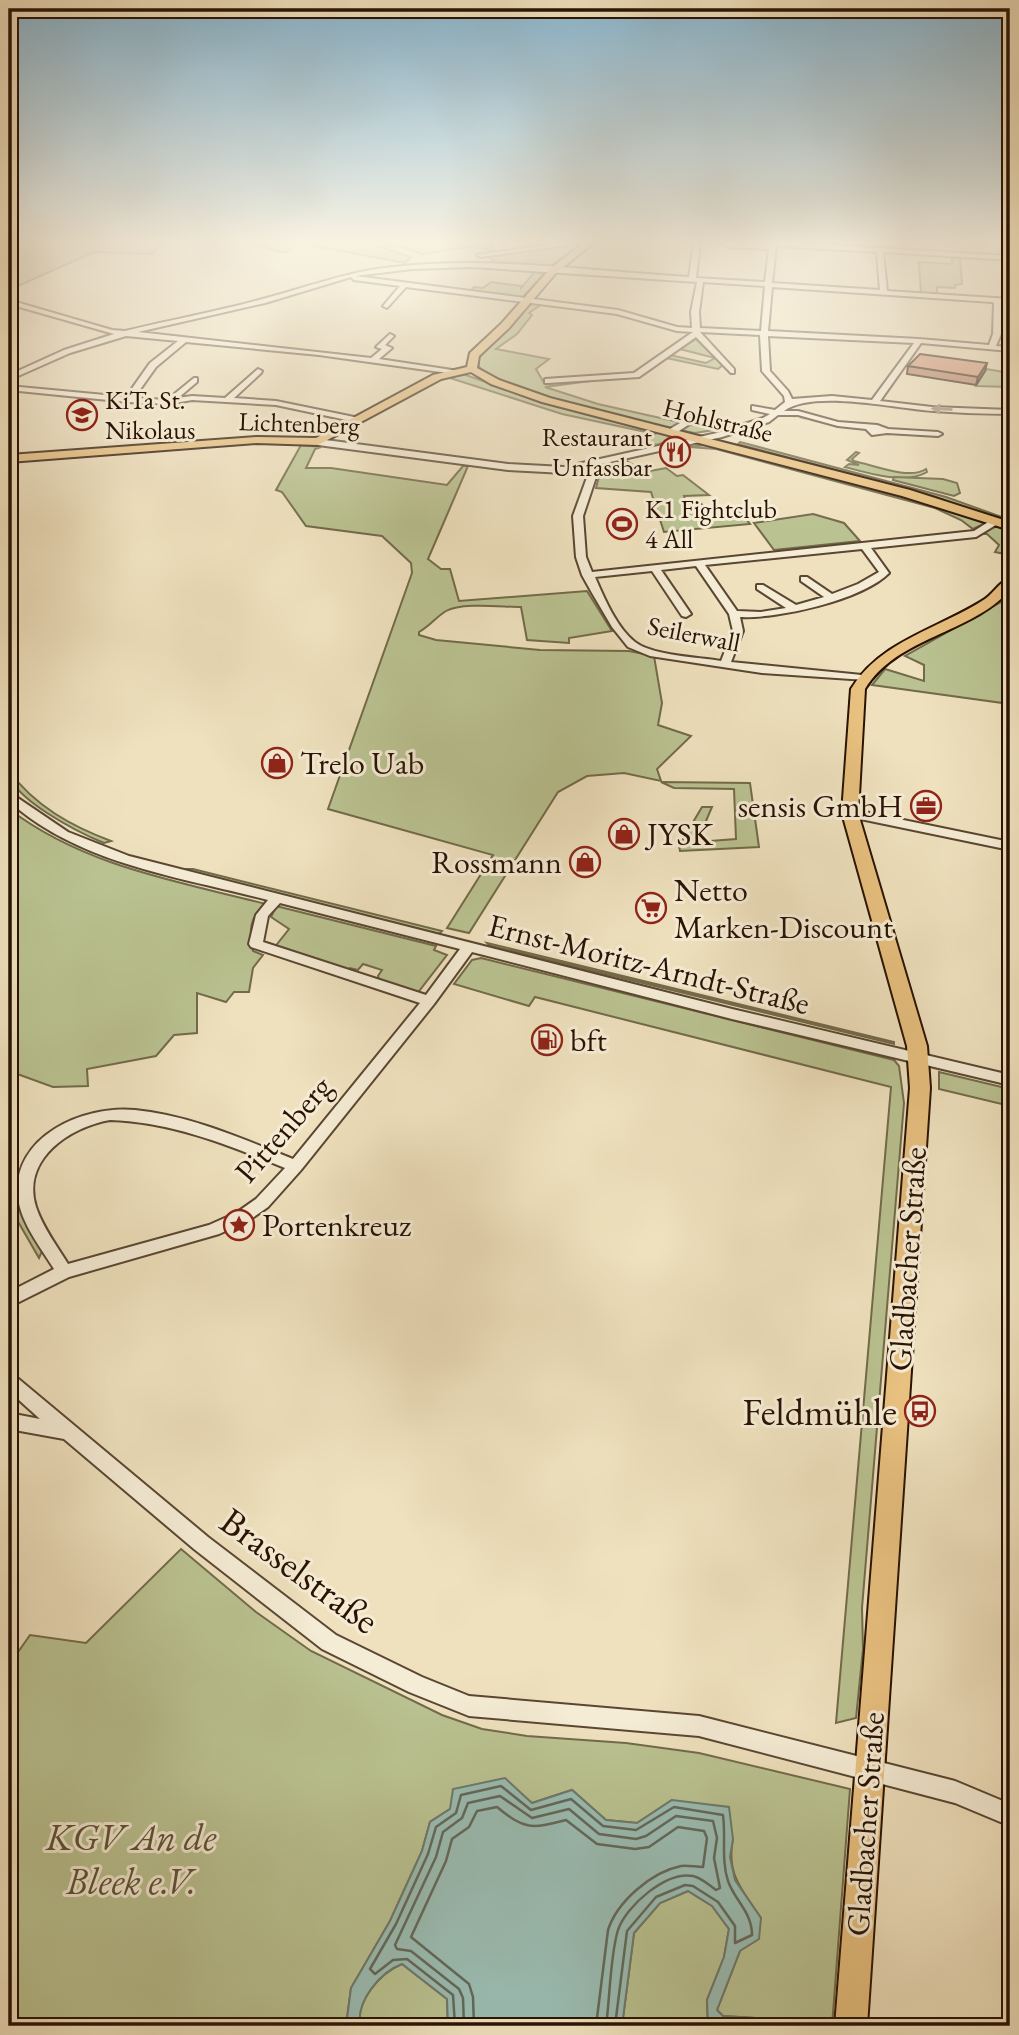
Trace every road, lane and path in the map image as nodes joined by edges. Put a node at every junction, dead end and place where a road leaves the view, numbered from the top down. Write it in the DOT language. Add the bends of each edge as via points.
graph roads {
  1 [pos="121,335"];
  2 [pos="134,335"];
  3 [pos="496,335"];
  4 [pos="691,335"];
  5 [pos="699,335"];
  6 [pos="763,335"];
  7 [pos="801,335"];
  8 [pos="997,335"];
  9 [pos="390,336"];
  10 [pos="184,340"];
  11 [pos="919,341"];
  12 [pos="992,347"];
  13 [pos="1010,349"];
  14 [pos="373,360"];
  15 [pos="472,369"];
  16 [pos="258,371"];
  17 [pos="731,371"];
  18 [pos="452,372"];
  19 [pos="9,378"];
  20 [pos="194,380"];
  21 [pos="548,381"];
  22 [pos="9,388"];
  23 [pos="128,400"];
  24 [pos="227,400"];
  25 [pos="169,402"];
  26 [pos="875,402"];
  27 [pos="789,403"];
  28 [pos="755,408"];
  29 [pos="1010,412"];
  30 [pos="778,413"];
  31 [pos="356,420"];
  32 [pos="690,421"];
  33 [pos="673,431"];
  34 [pos="938,434"];
  35 [pos="705,439"];
  36 [pos="318,442"];
  37 [pos="9,458"];
  38 [pos="587,467"];
  39 [pos="996,521"];
  40 [pos="1010,526"];
  41 [pos="864,545"];
  42 [pos="698,563"];
  43 [pos="655,568"];
  44 [pos="587,575"];
  45 [pos="804,579"];
  46 [pos="1010,582"];
  47 [pos="760,587"];
  48 [pos="830,597"];
  49 [pos="792,607"];
  50 [pos="686,614"];
  51 [pos="734,614"];
  52 [pos="724,664"];
  53 [pos="862,678"];
  54 [pos="9,795"];
  55 [pos="850,813"];
  56 [pos="1010,846"];
  57 [pos="276,899"];
  58 [pos="468,948"];
  59 [pos="429,1001"];
  60 [pos="918,1059"];
  61 [pos="1010,1080"];
  62 [pos="296,1166"];
  63 [pos="64,1272"];
  64 [pos="9,1300"];
  65 [pos="9,1381"];
  66 [pos="9,1421"];
  67 [pos="69,1432"];
  68 [pos="868,1768"];
  69 [pos="1010,1815"];
  70 [pos="851,2026"];
  1 -- 19 [label="street" via="66,352"];
  2 -- 10 [label="street"];
  3 -- 15 [label="main road" via="474,355"];
  4 -- 21 [label="street" via="636,375"];
  5 -- 17 [label="street"];
  6 -- 27 [label="street" via="765,371"];
  7 -- 11 [label="street"];
  8 -- 12 [label="street"];
  9 -- 14 [label="street" via="380,348 388,348"];
  10 -- 14 [label="street"];
  10 -- 23 [label="street" via="153,365"];
  11 -- 12 [label="street"];
  11 -- 26 [label="street"];
  12 -- 13 [label="street"];
  14 -- 18 [label="street"];
  15 -- 18 [label="main road"];
  15 -- 33 [label="main road, Hohlstraße" via="533,396"];
  16 -- 24 [label="street"];
  18 -- 31 [label="main road"];
  20 -- 25 [label="street"];
  22 -- 23 [label="street"];
  23 -- 25 [label="street"];
  24 -- 25 [label="street"];
  24 -- 31 [label="street" via="276,403"];
  26 -- 27 [label="street" via="832,398"];
  29 -- 26 [label="street, one-way"];
  27 -- 30 [label="street"];
  28 -- 30 [label="street"];
  30 -- 34 [label="street" via="887,431"];
  30 -- 35 [label="street, Lichtenberg"];
  31 -- 36 [label="main road"];
  32 -- 33 [label="street"];
  33 -- 35 [label="main road, Hohlstraße"];
  35 -- 38 [label="street, Lichtenberg"];
  35 -- 39 [label="main road, Hohlstraße"];
  36 -- 37 [label="main road, Lichtenberg" via="257,440"];
  36 -- 38 [label="street, Lichtenberg" via="508,467"];
  38 -- 44 [label="street, Seilerwall" via="594,471 579,516 581,557"];
  39 -- 40 [label="main road, Hohlstraße"];
  39 -- 41 [label="street" via="976,534"];
  41 -- 42 [label="street"];
  41 -- 48 [label="street" via="884,573 877,580"];
  42 -- 43 [label="street"];
  42 -- 51 [label="street"];
  43 -- 44 [label="street"];
  43 -- 50 [label="street"];
  44 -- 52 [label="street, Seilerwall" via="632,645 650,653"];
  45 -- 48 [label="street"];
  46 -- 53 [label="main road" via="992,600 879,661"];
  47 -- 49 [label="street"];
  48 -- 49 [label="street"];
  49 -- 51 [label="street" via="763,615"];
  51 -- 52 [label="street" via="738,631"];
  52 -- 53 [label="street, Seilerwall"];
  53 -- 55 [label="main road, Gladbacher Straße"];
  54 -- 57 [label="street, Ernst-Moritz-Arndt-Straße" via="79,843"];
  55 -- 56 [label="street"];
  55 -- 60 [label="main road, Gladbacher Straße"];
  57 -- 58 [label="street, Ernst-Moritz-Arndt-Straße"];
  57 -- 59 [label="street" via="262,915 256,944"];
  58 -- 59 [label="street, Pittenberg"];
  58 -- 60 [label="street, Ernst-Moritz-Arndt-Straße"];
  59 -- 62 [label="street, Pittenberg"];
  60 -- 61 [label="street, Ernst-Moritz-Arndt-Straße"];
  60 -- 68 [label="main road, Gladbacher Straße" via="920,1088"];
  62 -- 63 [label="street, Pittenberg" via="262,1203 242,1217 212,1230"];
  62 -- 63 [label="street" via="197,1128 130,1115 92,1116 63,1129 38,1152 26,1181 28,1206"];
  63 -- 64 [label="street, Pittenberg"];
  65 -- 67 [label="street"];
  66 -- 67 [label="street, Brasselstraße"];
  67 -- 68 [label="street, Brasselstraße" via="328,1642 416,1685 468,1706 699,1726"];
  68 -- 69 [label="street, Brasselstraße" via="955,1792"];
  68 -- 70 [label="main road, Gladbacher Straße"];
}
